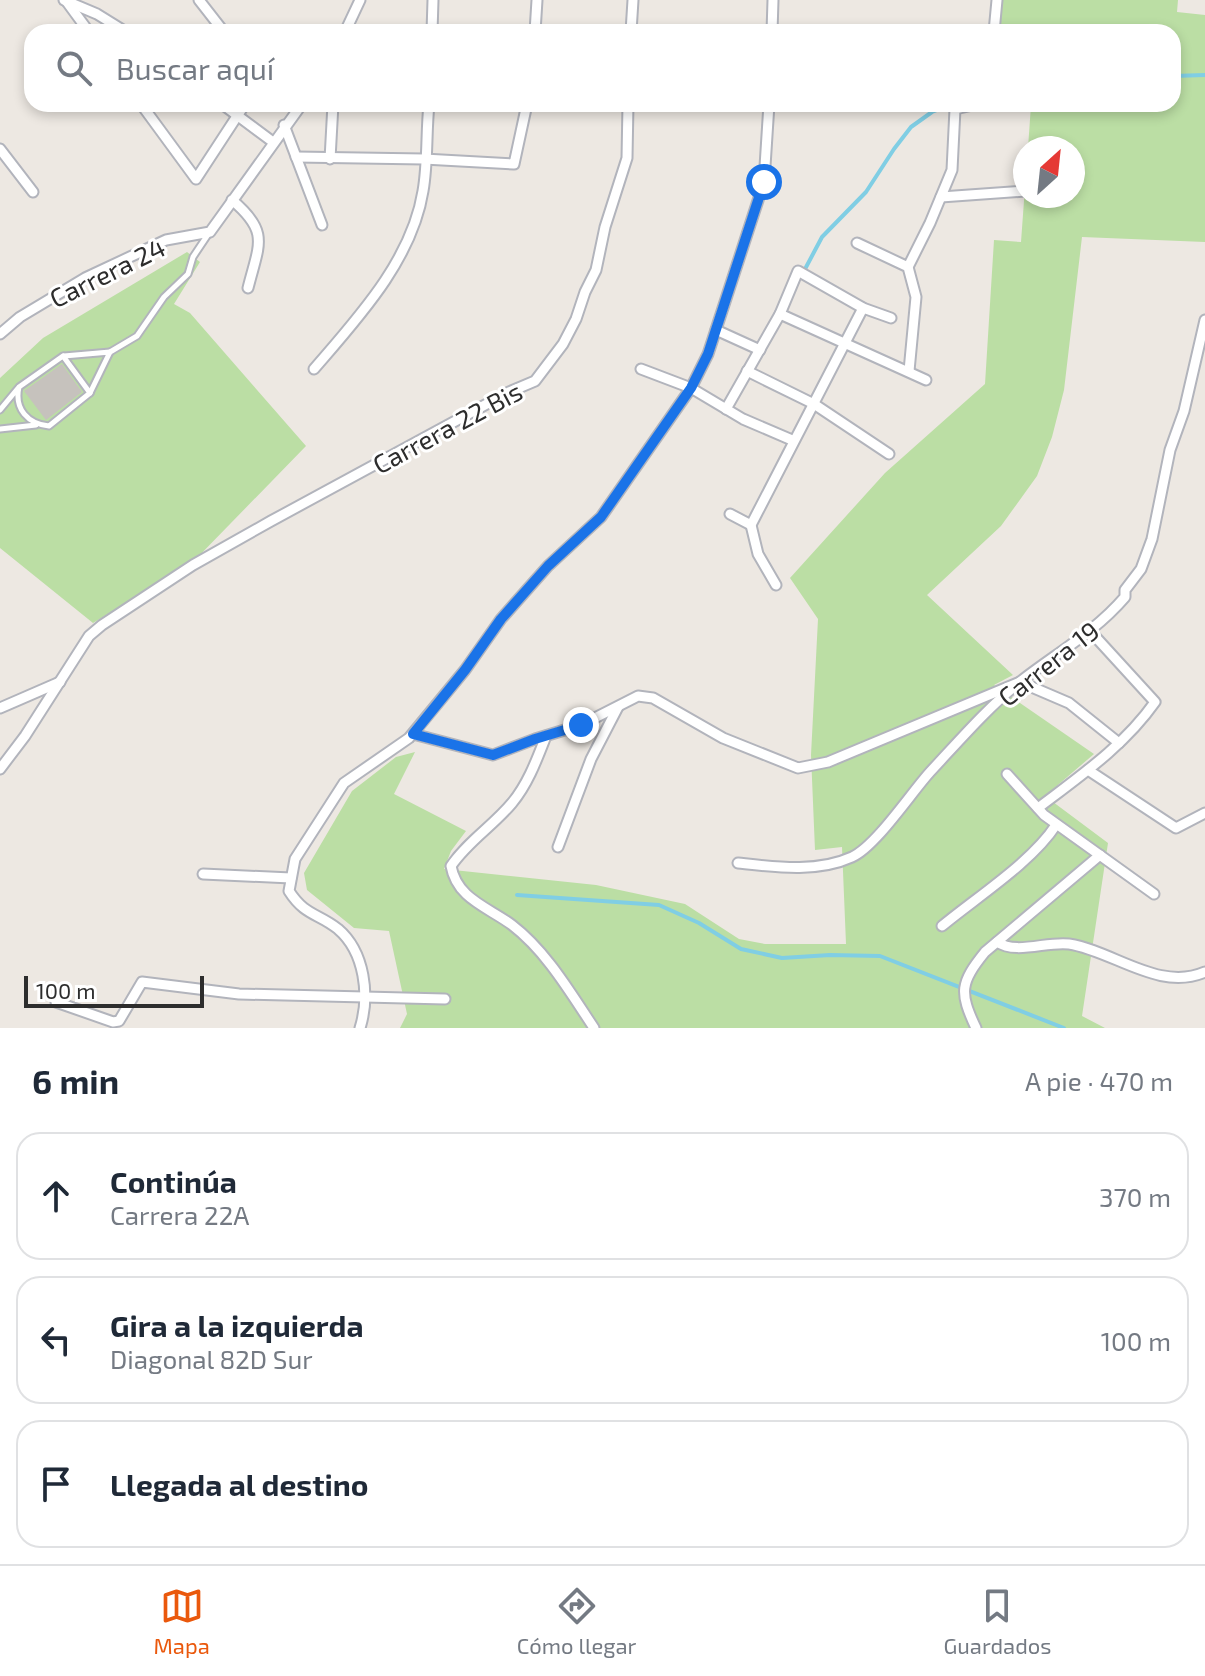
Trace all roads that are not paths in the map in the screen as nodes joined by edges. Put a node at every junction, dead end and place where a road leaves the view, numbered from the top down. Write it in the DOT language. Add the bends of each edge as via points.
graph roads {
  1 [pos="199,0"];
  2 [pos="360,0"];
  3 [pos="433,0"];
  4 [pos="537,0"];
  5 [pos="633,0"];
  6 [pos="773,0"];
  7 [pos="997,0"];
  8 [pos="66,1"];
  9 [pos="83,24"];
  10 [pos="113,24"];
  11 [pos="218,24"];
  12 [pos="349,24"];
  13 [pos="432,24"];
  14 [pos="536,24"];
  15 [pos="632,24"];
  16 [pos="772,24"];
  17 [pos="995,24"];
  18 [pos="147,112"];
  19 [pos="233,112"];
  20 [pos="240,112"];
  21 [pos="295,112"];
  22 [pos="333,112"];
  23 [pos="428,112"];
  24 [pos="525,112"];
  25 [pos="628,112"];
  26 [pos="768,112"];
  27 [pos="955,112"];
  28 [pos="238,116"];
  29 [pos="284,125"];
  30 [pos="273,142"];
  31 [pos="0,149"];
  32 [pos="296,157"];
  33 [pos="330,159"];
  34 [pos="424,159"];
  35 [pos="33,192"];
  36 [pos="1013,193"];
  37 [pos="941,197"];
  38 [pos="232,200"];
  39 [pos="322,225"];
  40 [pos="210,232"];
  41 [pos="857,243"];
  42 [pos="908,267"];
  43 [pos="248,288"];
  44 [pos="863,308"];
  45 [pos="780,314"];
  46 [pos="891,318"];
  47 [pos="1205,320"];
  48 [pos="716,330"];
  49 [pos="0,334"];
  50 [pos="846,345"];
  51 [pos="760,350"];
  52 [pos="110,352"];
  53 [pos="63,356"];
  54 [pos="314,369"];
  55 [pos="641,369"];
  56 [pos="747,371"];
  57 [pos="909,371"];
  58 [pos="926,380"];
  59 [pos="19,387"];
  60 [pos="691,388"];
  61 [pos="90,393"];
  62 [pos="814,404"];
  63 [pos="726,409"];
  64 [pos="0,410"];
  65 [pos="49,426"];
  66 [pos="0,429"];
  67 [pos="792,440"];
  68 [pos="889,454"];
  69 [pos="730,514"];
  70 [pos="751,525"];
  71 [pos="776,585"];
  72 [pos="1091,632"];
  73 [pos="60,682"];
  74 [pos="1020,682"];
  75 [pos="618,707"];
  76 [pos="0,708"];
  77 [pos="413,734"];
  78 [pos="546,736"];
  79 [pos="1119,743"];
  80 [pos="0,769"];
  81 [pos="1088,770"];
  82 [pos="1007,774"];
  83 [pos="1038,808"];
  84 [pos="1205,813"];
  85 [pos="1056,825"];
  86 [pos="558,847"];
  87 [pos="1100,855"];
  88 [pos="738,863"];
  89 [pos="203,874"];
  90 [pos="291,878"];
  91 [pos="1154,894"];
  92 [pos="942,926"];
  93 [pos="997,942"];
  94 [pos="1205,972"];
  95 [pos="365,999"];
  96 [pos="445,999"];
  97 [pos="56,1002"];
  98 [pos="360,1028"];
  99 [pos="594,1028"];
  100 [pos="976,1028"];
  1 -- 11 [label="street"];
  2 -- 12 [label="street"];
  3 -- 13 [label="street"];
  4 -- 14 [label="street"];
  5 -- 15 [label="street"];
  6 -- 16 [label="street"];
  7 -- 17 [label="street"];
  8 -- 9 [label="street"];
  8 -- 10 [label="street"];
  18 -- 28 [label="street" via="196,179"];
  19 -- 28 [label="street"];
  20 -- 28 [label="street"];
  21 -- 29 [label="street"];
  22 -- 33 [label="street"];
  23 -- 34 [label="street"];
  24 -- 34 [label="street" via="514,164"];
  25 -- 73 [label="street, Carrera 22 Bis" via="627,158 596,270 563,344 535,381 193,565 89,636"];
  26 -- 48 [label="street" via="764,182"];
  27 -- 37 [label="street" via="952,170"];
  28 -- 30 [label="street"];
  29 -- 30 [label="street"];
  29 -- 32 [label="street"];
  30 -- 38 [label="street"];
  31 -- 35 [label="street"];
  32 -- 33 [label="street"];
  32 -- 39 [label="street"];
  33 -- 34 [label="street"];
  34 -- 54 [label="street" via="423,191 396,263"];
  36 -- 37 [label="street"];
  37 -- 42 [label="street"];
  38 -- 40 [label="street"];
  38 -- 43 [label="street" via="252,216 259,232"];
  40 -- 49 [label="street, Carrera 24" via="166,240 85,278"];
  40 -- 52 [label="lane" via="188,274 137,336"];
  41 -- 42 [label="street"];
  42 -- 57 [label="street" via="916,297"];
  44 -- 45 [label="street" via="798,271"];
  44 -- 46 [label="street"];
  44 -- 50 [label="street"];
  45 -- 50 [label="street"];
  45 -- 51 [label="street"];
  47 -- 72 [label="street, Carrera 19" via="1147,554 1125,597"];
  48 -- 51 [label="street"];
  48 -- 60 [label="street"];
  50 -- 57 [label="street"];
  50 -- 62 [label="street"];
  51 -- 56 [label="street"];
  52 -- 53 [label="lane"];
  52 -- 61 [label="lane"];
  53 -- 59 [label="lane"];
  53 -- 61 [label="lane"];
  55 -- 60 [label="street"];
  56 -- 62 [label="street"];
  56 -- 63 [label="street"];
  57 -- 58 [label="street"];
  59 -- 64 [label="lane"];
  59 -- 65 [label="lane" via="23,414"];
  60 -- 63 [label="street"];
  60 -- 77 [label="street" via="601,517 509,610"];
  61 -- 65 [label="lane"];
  62 -- 67 [label="street"];
  62 -- 68 [label="street"];
  63 -- 67 [label="street"];
  65 -- 66 [label="lane"];
  67 -- 70 [label="street"];
  69 -- 70 [label="street"];
  70 -- 71 [label="street" via="758,554"];
  72 -- 74 [label="street, Carrera 19"];
  72 -- 79 [label="street" via="1155,702"];
  73 -- 76 [label="street"];
  73 -- 80 [label="street, Carrera 22 Bis"];
  74 -- 75 [label="street" via="828,762 798,768 723,738 653,698 638,696"];
  74 -- 79 [label="street" via="1069,703"];
  74 -- 88 [label="street, Carrera 19" via="854,856 791,868"];
  75 -- 78 [label="street"];
  75 -- 86 [label="street" via="591,759"];
  77 -- 78 [label="street" via="493,755"];
  77 -- 90 [label="street" via="344,783 295,859"];
  78 -- 99 [label="street" via="513,803 460,853 451,866 453,879 464,894 529,940"];
  79 -- 81 [label="street"];
  81 -- 83 [label="street"];
  81 -- 84 [label="street" via="1176,828"];
  82 -- 83 [label="street"];
  83 -- 85 [label="street"];
  85 -- 87 [label="street"];
  85 -- 92 [label="street"];
  87 -- 91 [label="street"];
  87 -- 93 [label="street"];
  89 -- 90 [label="street"];
  90 -- 95 [label="street" via="289,891 302,910 335,927 358,954"];
  93 -- 94 [label="street" via="1011,948 1072,945 1177,978"];
  93 -- 100 [label="street" via="974,966 962,994"];
  95 -- 96 [label="street"];
  95 -- 97 [label="street" via="239,994 142,982 119,1021 113,1022"];
  95 -- 98 [label="street"];
}
